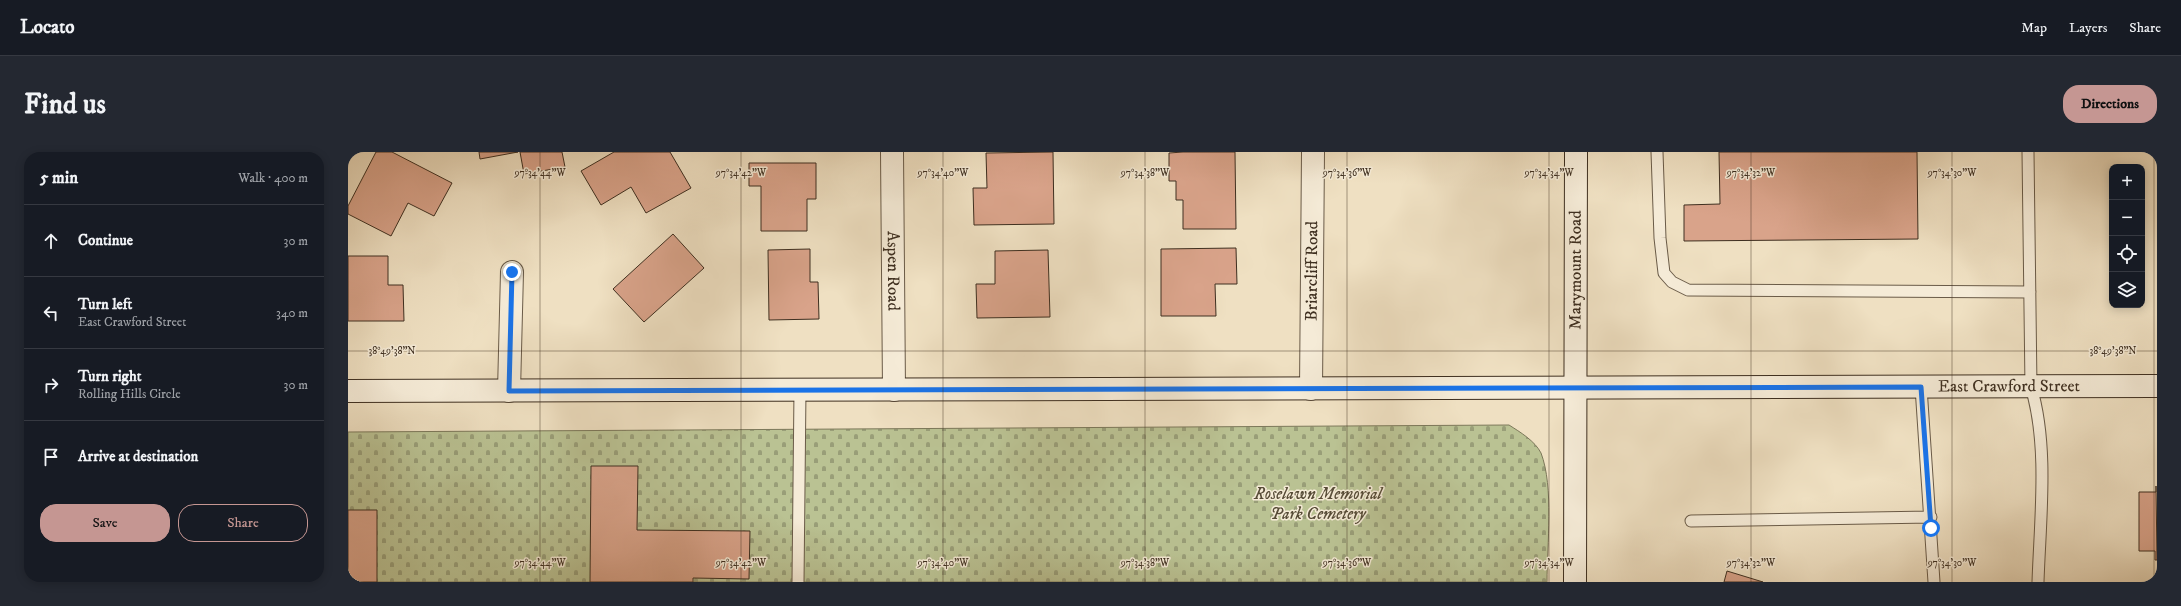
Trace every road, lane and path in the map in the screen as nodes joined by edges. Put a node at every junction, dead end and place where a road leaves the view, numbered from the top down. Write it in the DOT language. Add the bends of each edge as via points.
graph roads {
  1 [pos="892,152"];
  2 [pos="1313,152"];
  3 [pos="1576,152"];
  4 [pos="1657,152"];
  5 [pos="2028,152"];
  6 [pos="512,272"];
  7 [pos="2030,292"];
  8 [pos="2157,386"];
  9 [pos="1921,387"];
  10 [pos="2031,387"];
  11 [pos="1577,388"];
  12 [pos="1311,389"];
  13 [pos="800,390"];
  14 [pos="894,390"];
  15 [pos="348,391"];
  16 [pos="509,391"];
  17 [pos="1930,517"];
  18 [pos="1691,521"];
  19 [pos="798,582"];
  20 [pos="1575,582"];
  21 [pos="1934,582"];
  22 [pos="2038,582"];
  1 -- 14 [label="street, Aspen Road"];
  2 -- 12 [label="street, Briarcliff Road"];
  3 -- 11 [label="street, Marymount Road"];
  4 -- 7 [label="lane" via="1664,273 1672,282 1688,290"];
  5 -- 7 [label="lane"];
  6 -- 16 [label="street"];
  7 -- 10 [label="lane"];
  8 -- 10 [label="street, East Crawford Street"];
  9 -- 10 [label="street, East Crawford Street"];
  9 -- 11 [label="street, East Crawford Street"];
  9 -- 17 [label="lane"];
  10 -- 22 [label="lane" via="2038,411 2041,437"];
  11 -- 12 [label="street, East Crawford Street"];
  11 -- 20 [label="street, Marymount Road"];
  12 -- 14 [label="street, East Crawford Street"];
  13 -- 14 [label="street, East Crawford Street"];
  13 -- 16 [label="street, East Crawford Street"];
  13 -- 19 [label="lane"];
  15 -- 16 [label="street, East Crawford Street"];
  17 -- 18 [label="lane"];
  17 -- 21 [label="lane"];
}
